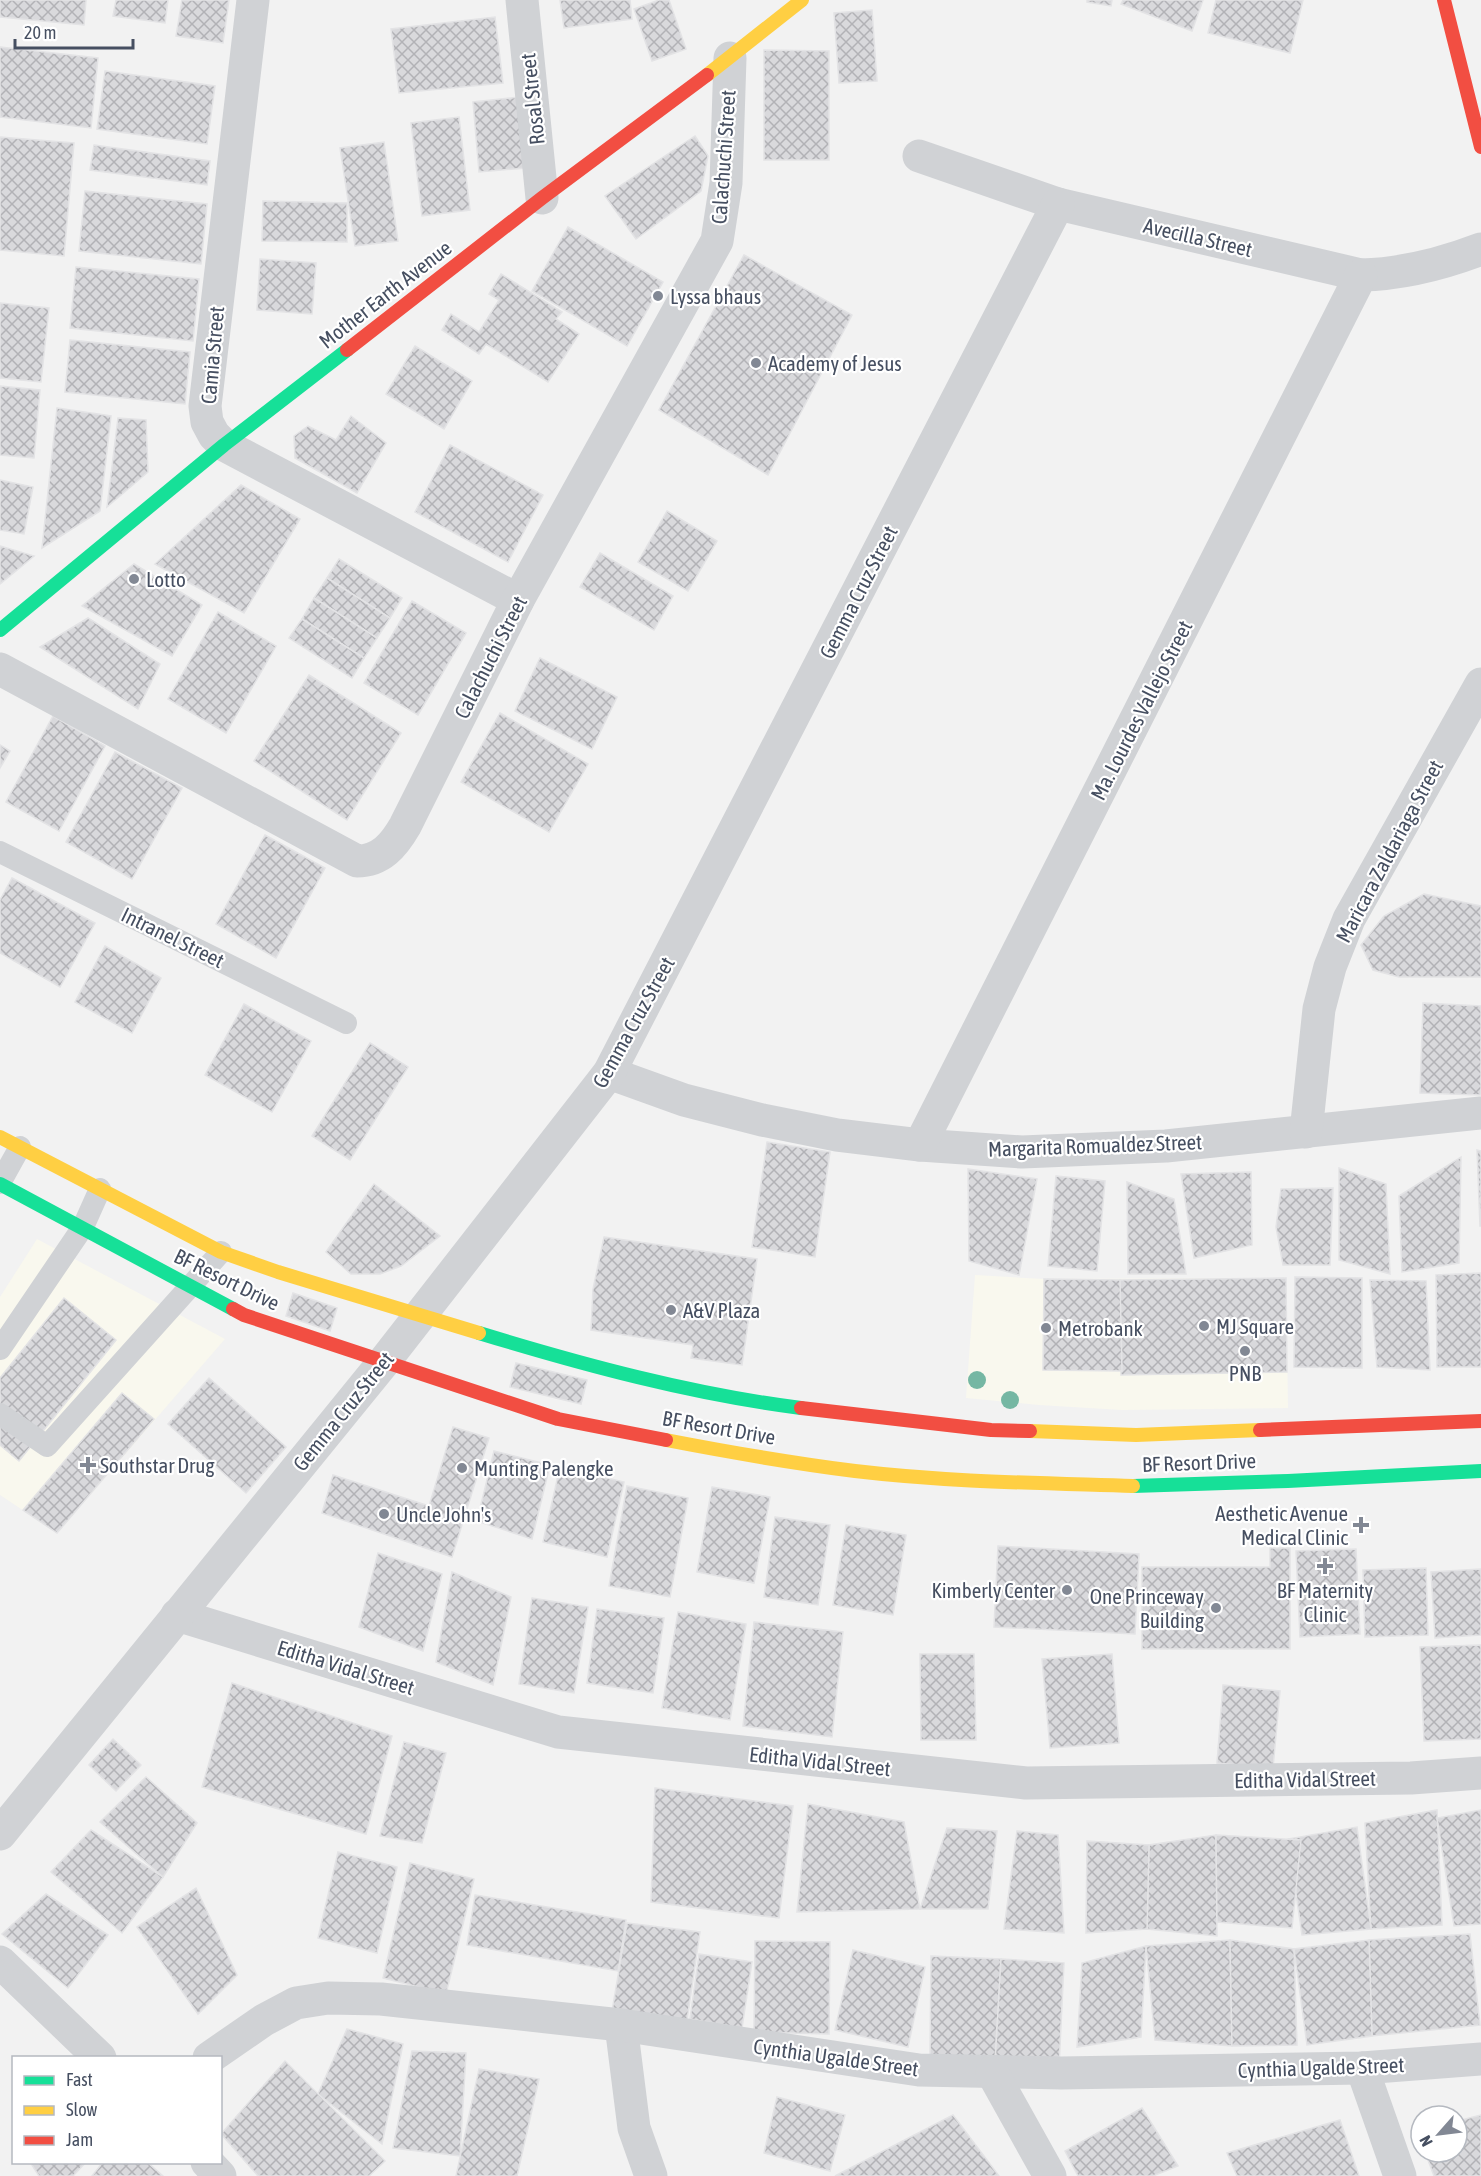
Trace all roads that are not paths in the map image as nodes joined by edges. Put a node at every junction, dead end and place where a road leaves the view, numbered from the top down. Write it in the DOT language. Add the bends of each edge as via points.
graph roads {
  1 [pos="253,0"];
  2 [pos="522,0"];
  3 [pos="802,0"];
  4 [pos="1444,0"];
  5 [pos="730,58"];
  6 [pos="1481,147"];
  7 [pos="919,156"];
  8 [pos="542,198"];
  9 [pos="1058,204"];
  10 [pos="1481,249"];
  11 [pos="1361,275"];
  12 [pos="224,444"];
  13 [pos="518,600"];
  14 [pos="0,630"];
  15 [pos="0,669"];
  16 [pos="1481,684"];
  17 [pos="0,852"];
  18 [pos="346,1023"];
  19 [pos="609,1073"];
  20 [pos="1481,1113"];
  21 [pos="1306,1132"];
  22 [pos="0,1137"];
  23 [pos="920,1145"];
  24 [pos="20,1148"];
  25 [pos="0,1184"];
  26 [pos="100,1189"];
  27 [pos="83,1227"];
  28 [pos="221,1252"];
  29 [pos="190,1286"];
  30 [pos="420,1316"];
  31 [pos="0,1349"];
  32 [pos="383,1363"];
  33 [pos="0,1414"];
  34 [pos="1481,1421"];
  35 [pos="1481,1471"];
  36 [pos="177,1616"];
  37 [pos="1481,1773"];
  38 [pos="0,1834"];
  39 [pos="0,1962"];
  40 [pos="621,2025"];
  41 [pos="98,2056"];
  42 [pos="212,2056"];
  43 [pos="1481,2059"];
  44 [pos="1362,2068"];
  45 [pos="992,2072"];
  46 [pos="208,2164"];
  47 [pos="220,2176"];
  48 [pos="651,2176"];
  49 [pos="1050,2176"];
  50 [pos="1400,2176"];
  1 -- 12 [label="street, Camia Street" via="205,406 207,422"];
  2 -- 8 [label="street, Rosal Street"];
  3 -- 5 [label="main road, Mother Earth Avenue"];
  4 -- 6 [label="main road"];
  5 -- 8 [label="main road, Mother Earth Avenue"];
  5 -- 13 [label="street, Calachuchi Street" via="726,183 717,242"];
  7 -- 9 [label="street, Avecilla Street"];
  8 -- 12 [label="main road, Mother Earth Avenue"];
  9 -- 11 [label="street, Avecilla Street"];
  9 -- 19 [label="street, Gemma Cruz Street"];
  10 -- 11 [label="street, Avecilla Street" via="1412,270"];
  11 -- 23 [label="street, Ma. Lourdes Vallejo Street"];
  12 -- 13 [label="street, Camia Street"];
  12 -- 14 [label="main road, Mother Earth Avenue"];
  13 -- 15 [label="street, Calachuchi Street" via="405,826 387,850 368,861 357,861"];
  16 -- 21 [label="street, Maricara Zaldariaga Street" via="1349,919 1334,957 1319,1009"];
  17 -- 18 [label="lane, Intranel Street"];
  19 -- 23 [label="street, Margarita Romualdez Street" via="684,1100 762,1120 837,1135"];
  19 -- 30 [label="street, Gemma Cruz Street"];
  20 -- 21 [label="street, Margarita Romualdez Street"];
  21 -- 23 [label="street, Margarita Romualdez Street" via="1166,1146 1022,1152"];
  22 -- 24 [label="main road, BF Resort Drive"];
  24 -- 25 [label="lane"];
  24 -- 26 [label="main road, BF Resort Drive"];
  25 -- 27 [label="main road, BF Resort Drive"];
  26 -- 27 [label="lane"];
  26 -- 28 [label="main road, BF Resort Drive"];
  27 -- 29 [label="main road, BF Resort Drive"];
  27 -- 31 [label="lane"];
  28 -- 29 [label="lane"];
  28 -- 30 [label="main road, BF Resort Drive"];
  29 -- 32 [label="main road, BF Resort Drive" via="244,1316"];
  29 -- 33 [label="lane" via="47,1446"];
  30 -- 32 [label="street, Gemma Cruz Street"];
  30 -- 34 [label="main road, BF Resort Drive" via="574,1362 738,1401 991,1430 1136,1435"];
  32 -- 35 [label="main road, BF Resort Drive" via="558,1419 856,1471 1140,1486"];
  32 -- 36 [label="street, Gemma Cruz Street"];
  36 -- 37 [label="street, Editha Vidal Street" via="558,1732 1026,1783 1411,1778"];
  36 -- 38 [label="street, Gemma Cruz Street"];
  39 -- 41 [label="street"];
  40 -- 42 [label="street, Cynthia Ugalde Street" via="381,1999 328,1998 296,2003"];
  40 -- 45 [label="street, Cynthia Ugalde Street" via="919,2070"];
  40 -- 48 [label="street" via="634,2128"];
  43 -- 44 [label="street, Cynthia Ugalde Street"];
  44 -- 45 [label="street, Cynthia Ugalde Street"];
  44 -- 50 [label="street"];
  45 -- 49 [label="street"];
  46 -- 47 [label="street"];
}
